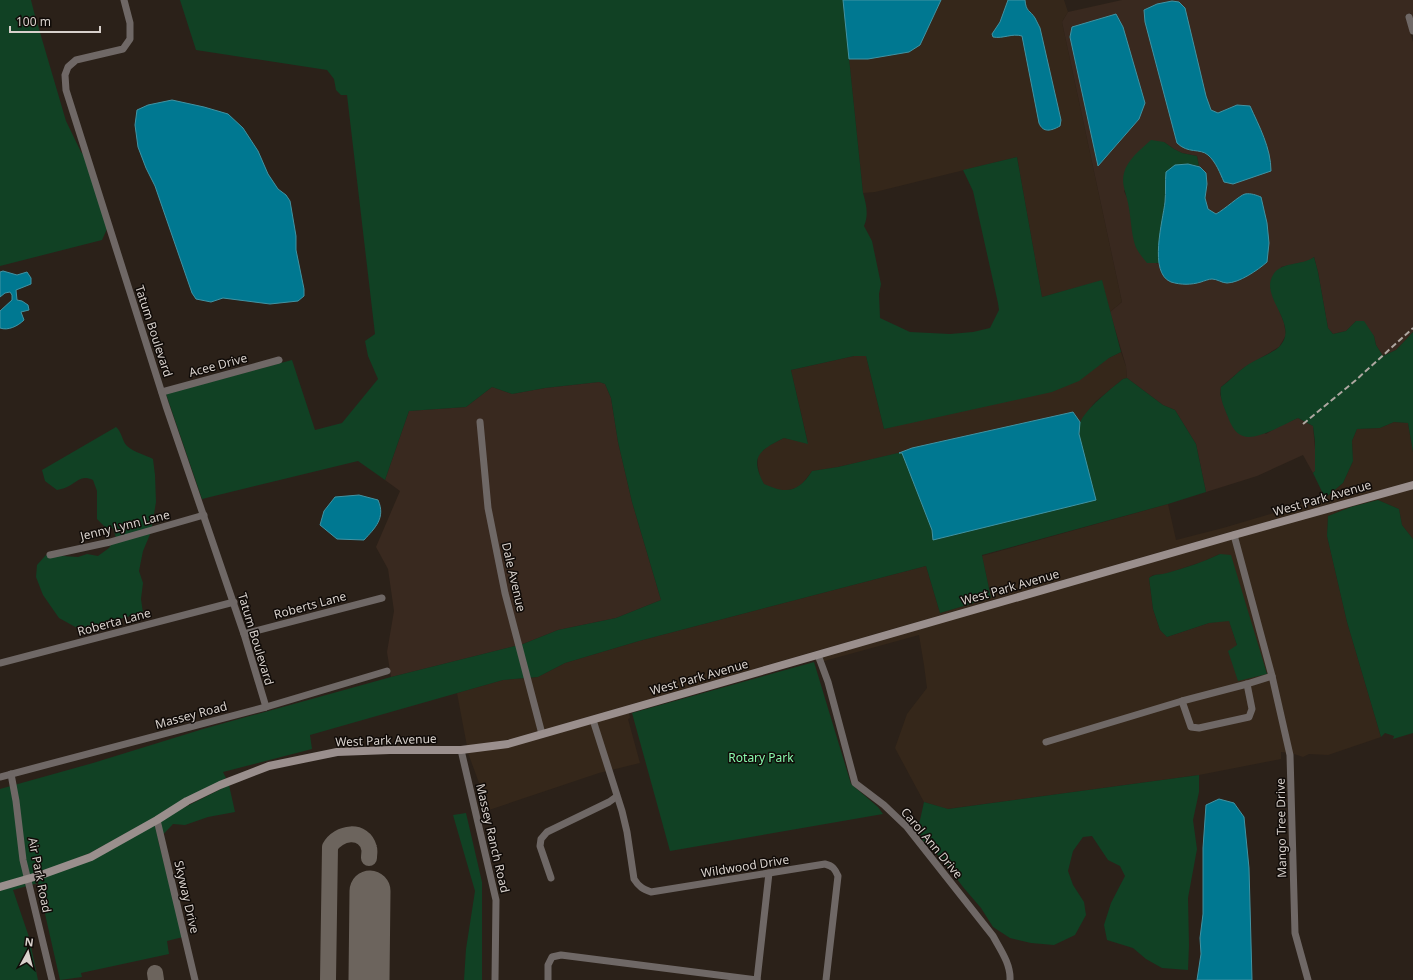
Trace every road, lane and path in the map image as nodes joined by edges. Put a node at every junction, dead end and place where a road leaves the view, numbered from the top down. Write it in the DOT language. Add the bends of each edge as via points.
graph roads {
  1 [pos="124,0"];
  2 [pos="1409,17"];
  3 [pos="1413,31"];
  4 [pos="279,360"];
  5 [pos="162,392"];
  6 [pos="480,422"];
  7 [pos="1413,485"];
  8 [pos="204,515"];
  9 [pos="1234,535"];
  10 [pos="50,555"];
  11 [pos="382,598"];
  12 [pos="234,602"];
  13 [pos="244,634"];
  14 [pos="818,655"];
  15 [pos="0,663"];
  16 [pos="387,671"];
  17 [pos="1272,676"];
  18 [pos="1247,684"];
  19 [pos="1182,701"];
  20 [pos="266,707"];
  21 [pos="593,720"];
  22 [pos="542,734"];
  23 [pos="1046,742"];
  24 [pos="461,750"];
  25 [pos="11,774"];
  26 [pos="0,777"];
  27 [pos="616,797"];
  28 [pos="157,820"];
  29 [pos="769,873"];
  30 [pos="551,878"];
  31 [pos="28,879"];
  32 [pos="0,887"];
  33 [pos="52,980"];
  34 [pos="194,980"];
  35 [pos="495,980"];
  36 [pos="548,980"];
  37 [pos="757,980"];
  38 [pos="826,980"];
  39 [pos="1010,980"];
  40 [pos="1308,980"];
  1 -- 5 [label="street, Tatum Boulevard" via="130,23 130,39 123,49 76,60 64,75 66,90"];
  2 -- 3 [label="street"];
  4 -- 5 [label="street, Acee Drive"];
  5 -- 8 [label="street, Tatum Boulevard"];
  6 -- 22 [label="street, Dale Avenue" via="488,508 505,593"];
  7 -- 9 [label="street, West Park Avenue"];
  8 -- 10 [label="street, Jenny Lynn Lane" via="110,542"];
  8 -- 12 [label="street, Tatum Boulevard"];
  9 -- 14 [label="street, West Park Avenue"];
  9 -- 17 [label="street, Mango Tree Drive"];
  11 -- 13 [label="street, Roberts Lane"];
  12 -- 13 [label="street, Tatum Boulevard"];
  12 -- 15 [label="street, Roberta Lane"];
  13 -- 20 [label="street, Tatum Boulevard"];
  14 -- 21 [label="street, West Park Avenue"];
  14 -- 39 [label="street, Carol Ann Drive" via="828,682 855,783 906,827 993,936 1004,954"];
  16 -- 20 [label="street, Massey Road"];
  17 -- 18 [label="street"];
  17 -- 40 [label="street, Mango Tree Drive" via="1290,755 1295,933"];
  18 -- 19 [label="street"];
  18 -- 19 [label="street" via="1252,709 1249,717 1199,728 1191,727"];
  19 -- 23 [label="street"];
  20 -- 25 [label="street, Massey Road"];
  21 -- 22 [label="street, West Park Avenue"];
  21 -- 27 [label="street, Wildwood Drive"];
  22 -- 24 [label="street, West Park Avenue" via="508,744"];
  24 -- 28 [label="street, West Park Avenue" via="337,752 269,766 220,784"];
  24 -- 35 [label="street, Massey Ranch Road" via="496,900"];
  25 -- 26 [label="street, Massey Road"];
  25 -- 31 [label="street, Air Park Road"];
  27 -- 29 [label="street, Wildwood Drive" via="627,832 634,879 643,889 652,892"];
  27 -- 30 [label="street" via="547,832 541,839 540,846"];
  28 -- 31 [label="street, West Park Avenue" via="91,857"];
  28 -- 34 [label="street, Skyway Drive"];
  29 -- 37 [label="street"];
  29 -- 38 [label="street, Wildwood Drive" via="825,864 836,870 838,876"];
  31 -- 32 [label="street, West Park Avenue"];
  31 -- 33 [label="street, Air Park Road"];
  36 -- 37 [label="street" via="548,965 552,957 561,955"];
}
